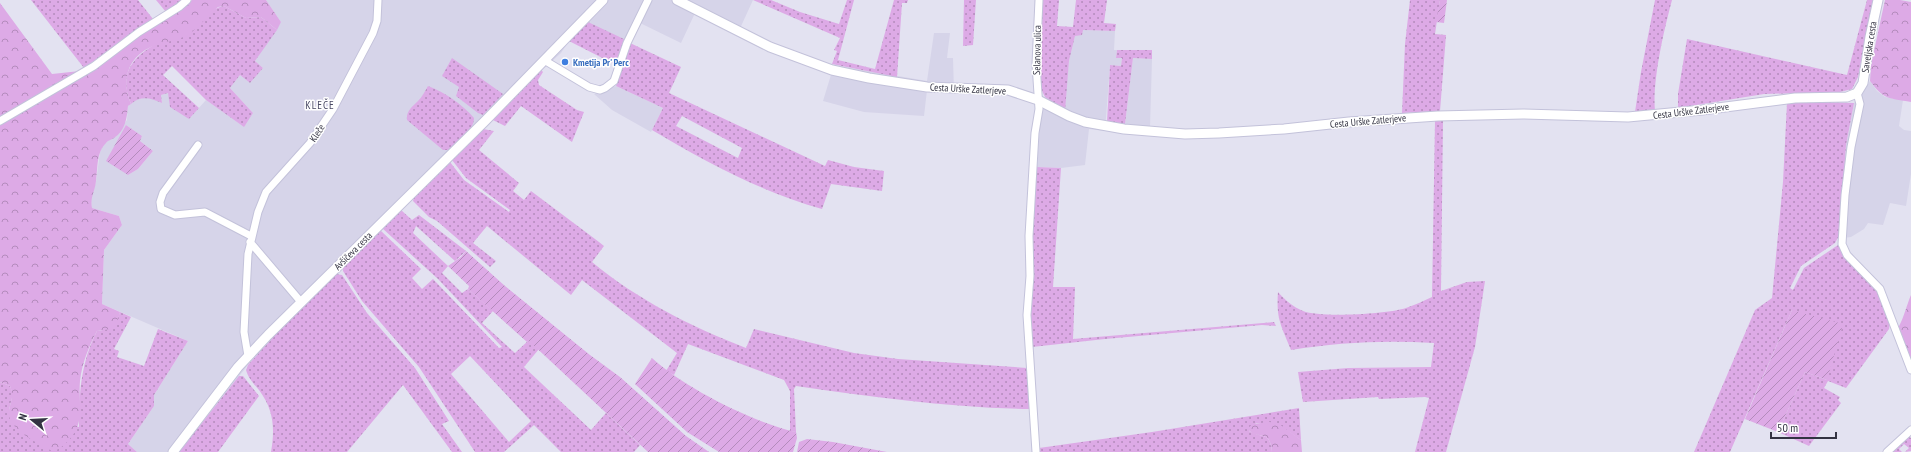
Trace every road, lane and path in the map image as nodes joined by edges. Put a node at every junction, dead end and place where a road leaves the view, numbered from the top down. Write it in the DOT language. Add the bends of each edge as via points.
graph roads {
  1 [pos="187,0"];
  2 [pos="378,0"];
  3 [pos="603,0"];
  4 [pos="648,0"];
  5 [pos="677,0"];
  6 [pos="1039,0"];
  7 [pos="1878,0"];
  8 [pos="544,60"];
  9 [pos="1857,93"];
  10 [pos="1038,100"];
  11 [pos="0,121"];
  12 [pos="198,145"];
  13 [pos="250,239"];
  14 [pos="302,302"];
  15 [pos="248,356"];
  16 [pos="1911,370"];
  17 [pos="1911,430"];
  18 [pos="173,452"];
  19 [pos="1036,452"];
  20 [pos="1887,452"];
  1 -- 11 [label="street" via="94,66"];
  2 -- 13 [label="street, Kleče" via="377,21 361,58 310,144 266,192"];
  3 -- 8 [label="street, Avšičeva cesta"];
  4 -- 8 [label="street" via="627,43 614,82 605,88 600,90 589,87"];
  5 -- 10 [label="street, Cesta Urške Zatlerjeve" via="770,47 832,70 927,87 1008,90"];
  6 -- 10 [label="street, Selanova ulica" via="1036,64"];
  7 -- 9 [label="street, Saveljska cesta" via="1864,80"];
  8 -- 14 [label="street, Avšičeva cesta"];
  9 -- 10 [label="street, Cesta Urške Zatlerjeve" via="1847,98 1795,98 1628,117 1523,114 1438,116 1219,134 1155,132 1106,126 1069,116"];
  9 -- 16 [label="street" via="1860,104 1851,148 1842,244 1847,255 1875,282 1885,298"];
  10 -- 19 [label="street, Selanova ulica" via="1029,236 1030,276 1027,315"];
  12 -- 13 [label="street" via="163,193 161,209 175,215 205,212"];
  13 -- 14 [label="street"];
  13 -- 15 [label="street, Kleče" via="244,332"];
  14 -- 15 [label="street, Avšičeva cesta"];
  15 -- 18 [label="street, Avšičeva cesta"];
  17 -- 20 [label="street"];
}
